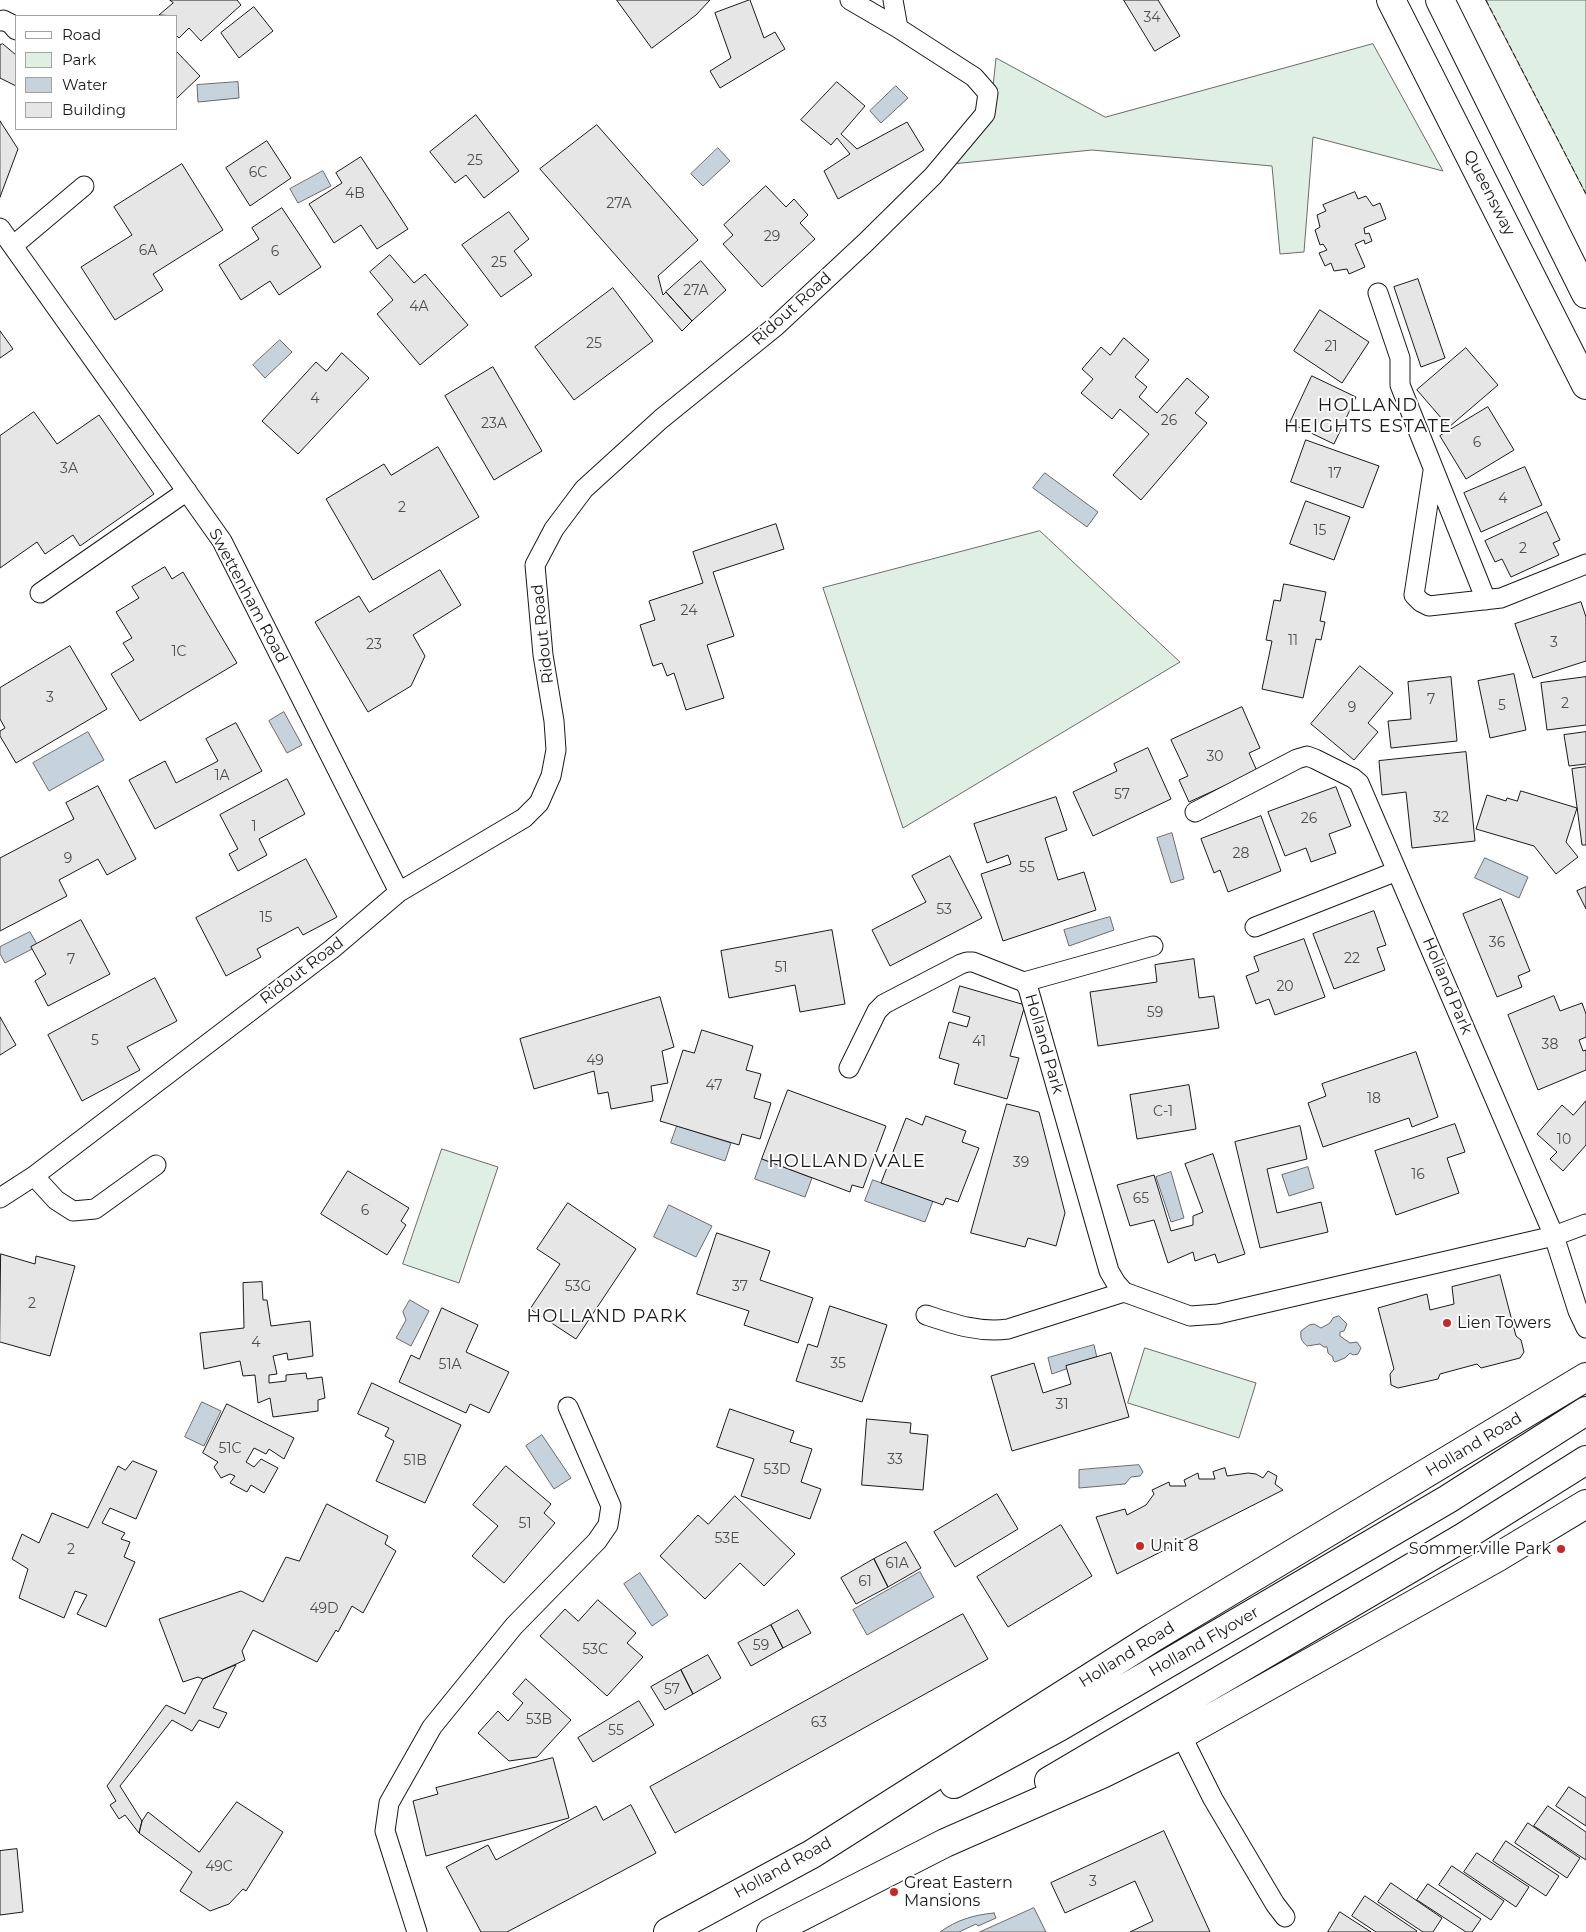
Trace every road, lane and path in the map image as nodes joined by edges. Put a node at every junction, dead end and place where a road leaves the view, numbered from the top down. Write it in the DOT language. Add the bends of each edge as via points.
graph roads {
  1 [pos="850,0"];
  2 [pos="892,0"];
  3 [pos="1391,0"];
  4 [pos="1440,0"];
  5 [pos="0,21"];
  6 [pos="898,28"];
  7 [pos="15,29"];
  8 [pos="84,186"];
  9 [pos="0,228"];
  10 [pos="14,245"];
  11 [pos="1582,282"];
  12 [pos="1378,293"];
  13 [pos="1586,385"];
  14 [pos="1433,470"];
  15 [pos="187,491"];
  16 [pos="1586,564"];
  17 [pos="40,593"];
  18 [pos="1486,600"];
  19 [pos="1195,812"];
  20 [pos="1397,871"];
  21 [pos="399,892"];
  22 [pos="1255,927"];
  23 [pos="1153,946"];
  24 [pos="1024,982"];
  25 [pos="849,1068"];
  26 [pos="156,1165"];
  27 [pos="34,1176"];
  28 [pos="0,1198"];
  29 [pos="1586,1224"];
  30 [pos="1554,1236"];
  31 [pos="1124,1292"];
  32 [pos="926,1314"];
  33 [pos="1586,1328"];
  34 [pos="1586,1377"];
  35 [pos="568,1407"];
  36 [pos="1586,1411"];
  37 [pos="1586,1460"];
  38 [pos="1586,1504"];
  39 [pos="1181,1735"];
  40 [pos="945,1843"];
  41 [pos="812,1854"];
  42 [pos="1285,1917"];
  43 [pos="417,1932"];
  44 [pos="668,1932"];
  45 [pos="771,1932"];
  1 -- 6 [label="street, Ridout Road"];
  2 -- 6 [label="street"];
  3 -- 13 [label="main road, Queensway"];
  4 -- 11 [label="main road"];
  5 -- 7 [label="street"];
  6 -- 21 [label="street, Ridout Road" via="974,78 988,93 985,114 933,176 866,243 776,326 661,419 584,489 554,529 535,565 556,750 551,776 539,803 524,818"];
  8 -- 10 [label="street"];
  9 -- 10 [label="street, Swettenham Road"];
  10 -- 15 [label="street, Swettenham Road"];
  12 -- 14 [label="street" via="1400,358 1400,384"];
  14 -- 18 [label="street"];
  14 -- 18 [label="street" via="1414,595 1429,606"];
  15 -- 17 [label="street"];
  15 -- 21 [label="street, Swettenham Road" via="222,541"];
  16 -- 18 [label="street" via="1501,598"];
  19 -- 20 [label="street, Holland Park" via="1307,756 1359,783"];
  20 -- 22 [label="street"];
  20 -- 30 [label="street, Holland Park"];
  21 -- 27 [label="street, Ridout Road" via="332,949"];
  23 -- 24 [label="street"];
  24 -- 25 [label="street, Holland Park" via="973,962 961,964 884,1004 877,1011"];
  24 -- 31 [label="street, Holland Park" via="1110,1271"];
  26 -- 27 [label="street" via="95,1209 73,1211 56,1200"];
  27 -- 28 [label="street, Ridout Road"];
  29 -- 30 [label="street"];
  30 -- 31 [label="street" via="1203,1316 1190,1316"];
  30 -- 33 [label="street, Holland Park"];
  31 -- 32 [label="street" via="1008,1329 988,1331"];
  34 -- 41 [label="main road, Holland Road" via="1154,1637"];
  35 -- 43 [label="street" via="611,1506 608,1525 597,1541 514,1626 432,1727 389,1803 385,1830"];
  36 -- 41 [label="main road, Holland Flyover" via="1448,1499 1059,1727 951,1786"];
  37 -- 40 [label="main road" via="1462,1538"];
  38 -- 39 [label="main road"];
  39 -- 40 [label="main road" via="1102,1774"];
  39 -- 42 [label="street" via="1213,1799"];
  40 -- 45 [label="main road"];
  41 -- 44 [label="main road, Holland Road"];
}
